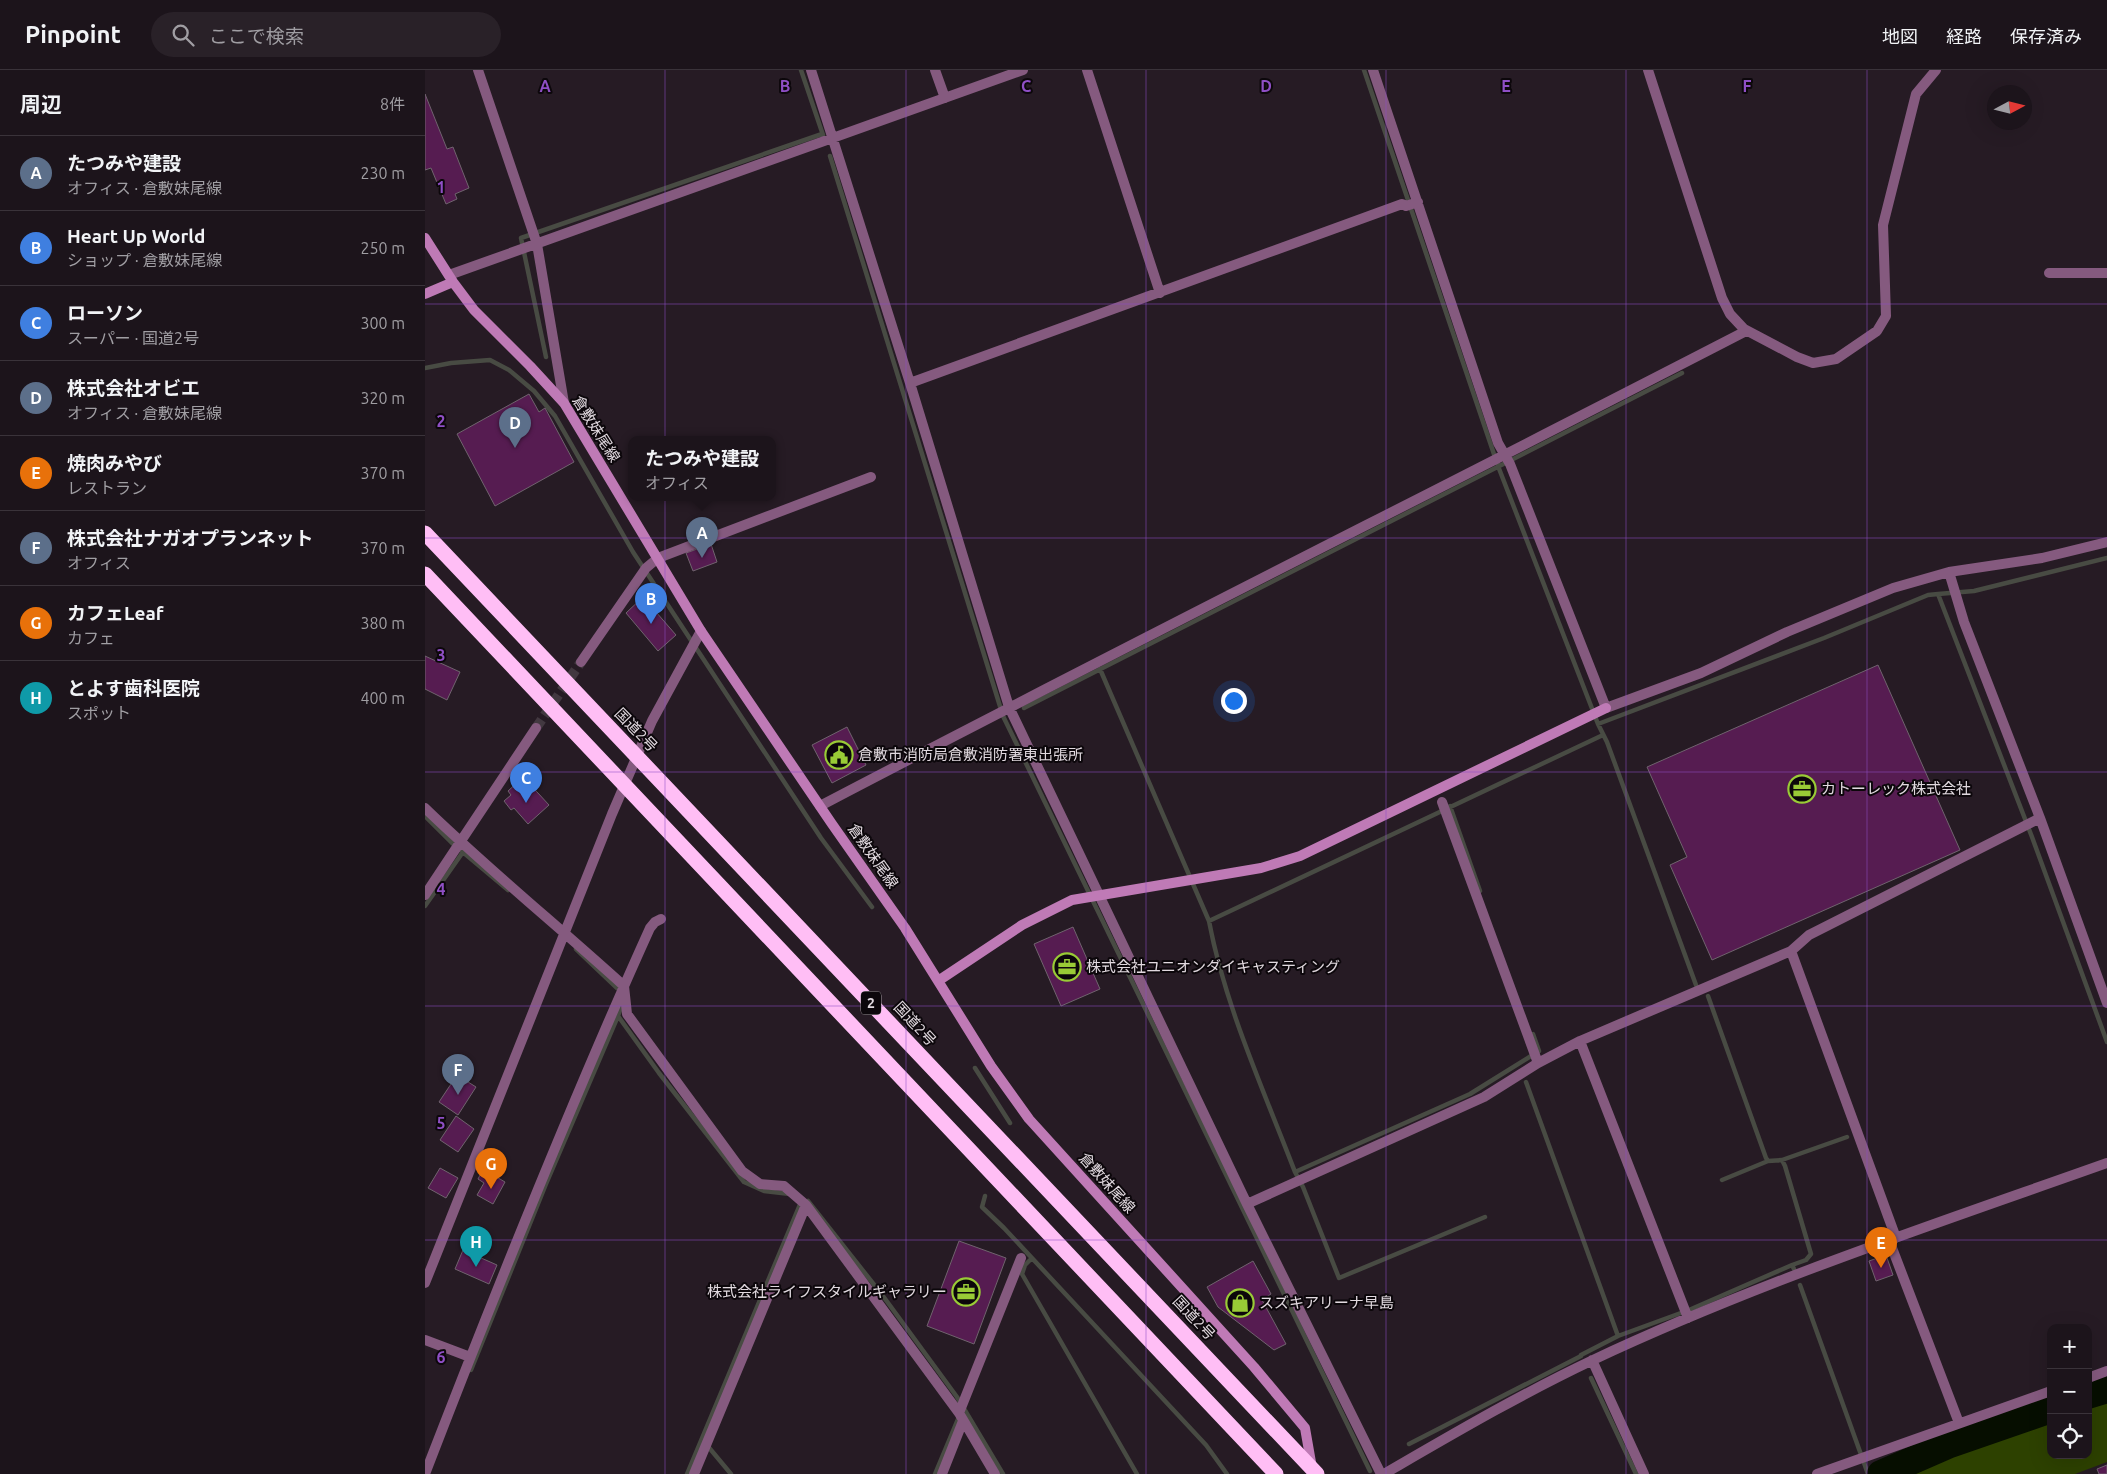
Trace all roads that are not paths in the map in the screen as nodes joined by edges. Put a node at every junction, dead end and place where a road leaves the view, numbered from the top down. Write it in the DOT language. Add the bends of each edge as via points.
graph roads {
  1 [pos="478,70"];
  2 [pos="811,70"];
  3 [pos="935,70"];
  4 [pos="1023,70"];
  5 [pos="1087,70"];
  6 [pos="1373,70"];
  7 [pos="1648,70"];
  8 [pos="1935,70"];
  9 [pos="945,98"];
  10 [pos="834,138"];
  11 [pos="1413,204"];
  12 [pos="425,238"];
  13 [pos="530,242"];
  14 [pos="2049,272"];
  15 [pos="2107,274"];
  16 [pos="451,279"];
  17 [pos="1160,292"];
  18 [pos="425,294"];
  19 [pos="1746,330"];
  20 [pos="910,383"];
  21 [pos="564,403"];
  22 [pos="1503,459"];
  23 [pos="871,477"];
  24 [pos="425,533"];
  25 [pos="2107,542"];
  26 [pos="657,558"];
  27 [pos="1949,572"];
  28 [pos="425,574"];
  29 [pos="700,634"];
  30 [pos="581,662"];
  31 [pos="1606,708"];
  32 [pos="1004,710"];
  33 [pos="536,728"];
  34 [pos="637,756"];
  35 [pos="625,785"];
  36 [pos="820,806"];
  37 [pos="1444,806"];
  38 [pos="425,808"];
  39 [pos="2037,820"];
  40 [pos="459,847"];
  41 [pos="425,895"];
  42 [pos="1098,895"];
  43 [pos="661,919"];
  44 [pos="565,932"];
  45 [pos="1791,951"];
  46 [pos="938,981"];
  47 [pos="624,986"];
  48 [pos="2107,1003"];
  49 [pos="1580,1041"];
  50 [pos="1535,1057"];
  51 [pos="2107,1163"];
  52 [pos="805,1203"];
  53 [pos="1247,1204"];
  54 [pos="1892,1239"];
  55 [pos="1021,1258"];
  56 [pos="425,1283"];
  57 [pos="1686,1314"];
  58 [pos="425,1340"];
  59 [pos="470,1357"];
  60 [pos="1592,1360"];
  61 [pos="2107,1371"];
  62 [pos="2092,1377"];
  63 [pos="2047,1392"];
  64 [pos="962,1411"];
  65 [pos="1959,1423"];
  66 [pos="1314,1472"];
  67 [pos="425,1474"];
  68 [pos="694,1474"];
  69 [pos="942,1474"];
  70 [pos="995,1474"];
  71 [pos="1275,1474"];
  72 [pos="1383,1474"];
  73 [pos="1645,1474"];
  74 [pos="1817,1474"];
  1 -- 13 [label="street"];
  2 -- 10 [label="street"];
  3 -- 9 [label="street"];
  4 -- 9 [label="street"];
  5 -- 17 [label="street"];
  6 -- 11 [label="street"];
  7 -- 19 [label="street" via="1722,298 1730,314"];
  8 -- 19 [label="street" via="1916,94 1883,225 1886,316 1877,330 1836,359 1813,362"];
  9 -- 10 [label="street"];
  10 -- 13 [label="street"];
  10 -- 20 [label="street"];
  11 -- 17 [label="street" via="1403,204"];
  11 -- 22 [label="street"];
  12 -- 16 [label="main road, 倉敷妹尾線"];
  13 -- 16 [label="street"];
  13 -- 21 [label="street"];
  14 -- 15 [label="street"];
  16 -- 18 [label="main road"];
  16 -- 21 [label="main road, 倉敷妹尾線" via="473,310"];
  17 -- 20 [label="street"];
  19 -- 22 [label="street"];
  20 -- 32 [label="street"];
  21 -- 26 [label="main road, 倉敷妹尾線"];
  22 -- 31 [label="street"];
  22 -- 32 [label="street"];
  23 -- 26 [label="street"];
  24 -- 34 [label="highway, 国道2号 / 2"];
  25 -- 27 [label="street" via="2042,558"];
  26 -- 29 [label="main road, 倉敷妹尾線"];
  26 -- 30 [label="street" via="643,571"];
  27 -- 31 [label="street" via="1893,588 1787,632 1701,673"];
  27 -- 39 [label="street" via="1963,622"];
  28 -- 35 [label="highway, 2"];
  29 -- 34 [label="street" via="652,721"];
  29 -- 36 [label="main road, 倉敷妹尾線"];
  31 -- 42 [label="main road" via="1300,856 1261,868"];
  32 -- 36 [label="street"];
  32 -- 42 [label="street"];
  33 -- 40 [label="street"];
  34 -- 35 [label="street"];
  34 -- 66 [label="highway, 国道2号 / 2"];
  35 -- 44 [label="street"];
  35 -- 71 [label="highway, 2"];
  36 -- 46 [label="main road, 倉敷妹尾線"];
  37 -- 50 [label="street"];
  38 -- 40 [label="street"];
  39 -- 45 [label="street" via="1809,935"];
  39 -- 48 [label="street"];
  40 -- 41 [label="street"];
  40 -- 44 [label="street"];
  42 -- 46 [label="main road" via="1072,900 1022,925"];
  42 -- 53 [label="street"];
  43 -- 47 [label="street" via="650,928"];
  44 -- 47 [label="street"];
  44 -- 56 [label="street"];
  45 -- 49 [label="street"];
  45 -- 54 [label="street"];
  46 -- 66 [label="main road, 倉敷妹尾線" via="991,1066 1029,1119 1254,1367 1305,1428"];
  47 -- 52 [label="street" via="627,1014 742,1171 760,1184 783,1186"];
  47 -- 59 [label="street"];
  49 -- 50 [label="street"];
  49 -- 57 [label="street"];
  50 -- 53 [label="street" via="1484,1097"];
  51 -- 54 [label="street"];
  52 -- 64 [label="street"];
  52 -- 68 [label="street"];
  53 -- 72 [label="street"];
  54 -- 57 [label="street"];
  54 -- 65 [label="street"];
  55 -- 64 [label="street"];
  57 -- 60 [label="street"];
  58 -- 59 [label="street"];
  59 -- 67 [label="street"];
  60 -- 72 [label="street" via="1487,1414"];
  60 -- 73 [label="street"];
  61 -- 62 [label="street"];
  63 -- 65 [label="street"];
  64 -- 69 [label="street"];
  64 -- 70 [label="street"];
  65 -- 74 [label="street"];
}
